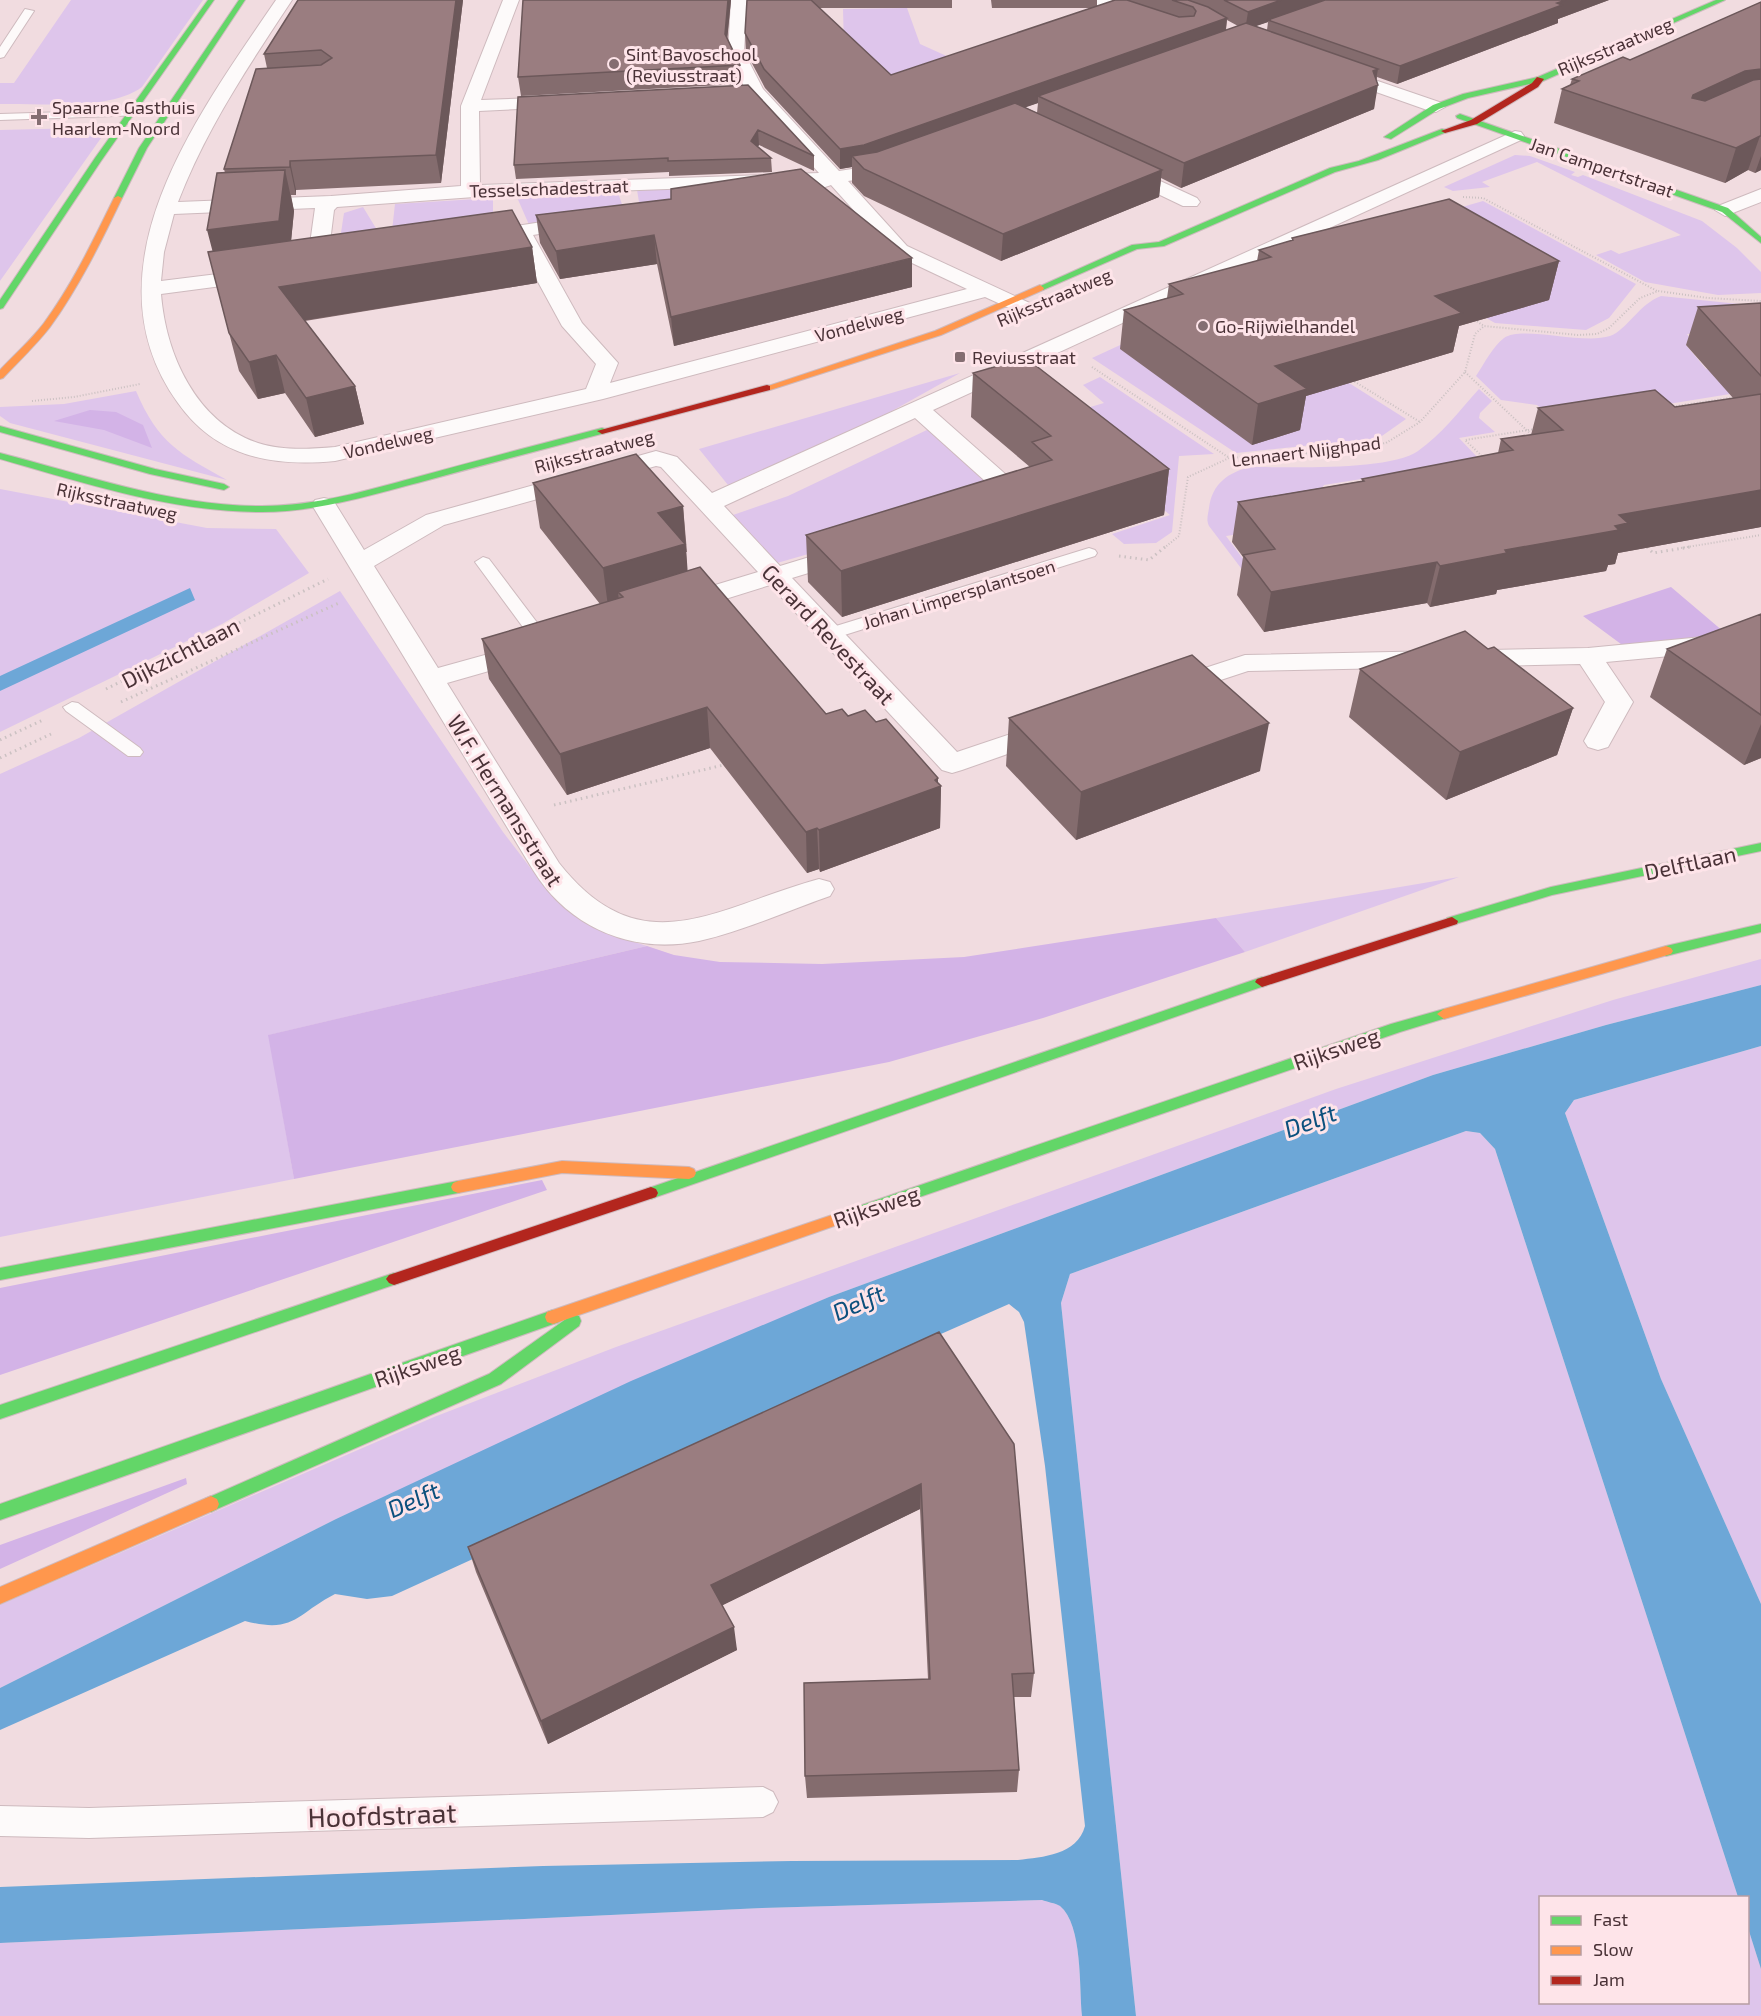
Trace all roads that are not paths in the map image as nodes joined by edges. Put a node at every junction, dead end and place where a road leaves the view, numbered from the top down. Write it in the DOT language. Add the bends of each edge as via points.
graph roads {
  1 [pos="211,0"];
  2 [pos="242,0"];
  3 [pos="284,0"];
  4 [pos="511,0"];
  5 [pos="739,0"];
  6 [pos="1095,0"];
  7 [pos="1722,0"];
  8 [pos="29,11"];
  9 [pos="1157,21"];
  10 [pos="207,51"];
  11 [pos="250,51"];
  12 [pos="0,55"];
  13 [pos="1321,66"];
  14 [pos="1540,79"];
  15 [pos="247,89"];
  16 [pos="224,90"];
  17 [pos="755,92"];
  18 [pos="732,93"];
  19 [pos="573,101"];
  20 [pos="470,106"];
  21 [pos="1436,107"];
  22 [pos="131,112"];
  23 [pos="167,112"];
  24 [pos="0,117"];
  25 [pos="1474,122"];
  26 [pos="1515,136"];
  27 [pos="914,156"];
  28 [pos="1107,163"];
  29 [pos="1333,170"];
  30 [pos="834,178"];
  31 [pos="471,191"];
  32 [pos="1761,195"];
  33 [pos="722,200"];
  34 [pos="331,202"];
  35 [pos="1190,202"];
  36 [pos="167,208"];
  37 [pos="1725,210"];
  38 [pos="604,219"];
  39 [pos="521,232"];
  40 [pos="464,240"];
  41 [pos="1761,241"];
  42 [pos="1161,244"];
  43 [pos="363,256"];
  44 [pos="329,261"];
  45 [pos="308,266"];
  46 [pos="277,272"];
  47 [pos="150,290"];
  48 [pos="984,291"];
  49 [pos="1007,301"];
  50 [pos="0,306"];
  51 [pos="1027,309"];
  52 [pos="0,376"];
  53 [pos="595,394"];
  54 [pos="740,410"];
  55 [pos="919,410"];
  56 [pos="0,429"];
  57 [pos="0,456"];
  58 [pos="239,488"];
  59 [pos="407,497"];
  60 [pos="322,503"];
  61 [pos="123,504"];
  62 [pos="708,504"];
  63 [pos="987,511"];
  64 [pos="875,545"];
  65 [pos="1089,553"];
  66 [pos="483,562"];
  67 [pos="360,563"];
  68 [pos="774,576"];
  69 [pos="659,611"];
  70 [pos="1761,633"];
  71 [pos="829,634"];
  72 [pos="556,642"];
  73 [pos="1588,656"];
  74 [pos="431,679"];
  75 [pos="1144,698"];
  76 [pos="78,712"];
  77 [pos="1076,721"];
  78 [pos="1598,741"];
  79 [pos="135,752"];
  80 [pos="1761,847"];
  81 [pos="819,889"];
  82 [pos="1761,928"];
  83 [pos="709,1173"];
  84 [pos="0,1274"];
  85 [pos="601,1300"];
  86 [pos="0,1412"];
  87 [pos="0,1512"];
  88 [pos="0,1596"];
  89 [pos="763,1802"];
  90 [pos="0,1821"];
  1 -- 22 [label="main road"];
  2 -- 10 [label="main road"];
  3 -- 11 [label="street, Vondelweg"];
  4 -- 20 [label="street"];
  5 -- 17 [label="street" via="736,52"];
  6 -- 9 [label="street"];
  7 -- 14 [label="main road, Rijksstraatweg"];
  8 -- 12 [label="lane"];
  10 -- 11 [label="street"];
  10 -- 23 [label="main road"];
  11 -- 16 [label="street, Vondelweg"];
  13 -- 21 [label="street"];
  14 -- 21 [label="main road, Rijksstraatweg"];
  14 -- 25 [label="main road, Rijksstraatweg" via="1535,86"];
  15 -- 16 [label="street"];
  16 -- 36 [label="street, Vondelweg" via="169,196"];
  17 -- 18 [label="street"];
  17 -- 30 [label="street"];
  19 -- 20 [label="street"];
  20 -- 31 [label="street"];
  21 -- 25 [label="main road, Jan Campertstraat"];
  21 -- 29 [label="main road, Rijksstraatweg" via="1391,136 1341,160"];
  22 -- 23 [label="lane"];
  22 -- 24 [label="lane"];
  22 -- 50 [label="main road"];
  23 -- 52 [label="main road" via="143,148 81,271 45,326"];
  25 -- 26 [label="main road, Jan Campertstraat"];
  25 -- 29 [label="main road, Rijksstraatweg" via="1410,142 1357,166"];
  26 -- 37 [label="main road, Jan Campertstraat"];
  26 -- 55 [label="street"];
  27 -- 30 [label="street, Tesselschadestraat" via="869,172"];
  28 -- 35 [label="street"];
  29 -- 42 [label="main road, Rijksstraatweg"];
  30 -- 31 [label="street, Tesselschadestraat"];
  30 -- 33 [label="street, Tesselschadestraat" via="804,188"];
  30 -- 48 [label="street" via="900,250"];
  31 -- 34 [label="street, Tesselschadestraat"];
  32 -- 37 [label="street"];
  34 -- 36 [label="street, Tesselschadestraat"];
  34 -- 44 [label="street" via="324,209 319,252"];
  36 -- 47 [label="street, Vondelweg" via="156,245"];
  37 -- 41 [label="main road, Jan Campertstraat"];
  38 -- 39 [label="street, Tesselschadestraat"];
  39 -- 40 [label="street, Tesselschadestraat"];
  39 -- 53 [label="street" via="573,326 607,363"];
  42 -- 49 [label="main road, Rijksstraatweg" via="1135,248"];
  42 -- 51 [label="main road, Rijksstraatweg" via="1152,255"];
  43 -- 44 [label="street"];
  44 -- 45 [label="street"];
  46 -- 47 [label="street"];
  47 -- 53 [label="street, Vondelweg" via="158,333 173,377 194,413 217,433 249,449 297,456 335,454"];
  48 -- 49 [label="street"];
  48 -- 53 [label="street, Vondelweg"];
  49 -- 51 [label="street"];
  49 -- 60 [label="main road, Rijksstraatweg" via="938,333 795,381"];
  51 -- 54 [label="main road, Rijksstraatweg" via="939,344"];
  55 -- 62 [label="street"];
  55 -- 63 [label="street" via="1021,501"];
  56 -- 58 [label="main road, Rijksstraatweg" via="153,472"];
  57 -- 60 [label="main road, Rijksstraatweg" via="196,505 272,508"];
  59 -- 60 [label="main road, Rijksstraatweg"];
  60 -- 61 [label="main road, Rijksstraatweg" via="276,518 189,516"];
  60 -- 67 [label="street, W.F. Hermansstraat"];
  62 -- 67 [label="street, Rijksstraatweg" via="669,462 656,458 435,520"];
  62 -- 68 [label="street, Gerard Revestraat"];
  64 -- 68 [label="street"];
  65 -- 71 [label="lane, Johan Limpersplantsoen"];
  66 -- 72 [label="lane"];
  67 -- 74 [label="street, W.F. Hermansstraat"];
  68 -- 69 [label="street"];
  68 -- 71 [label="street, Gerard Revestraat"];
  70 -- 73 [label="street" via="1713,644"];
  71 -- 77 [label="street, Gerard Revestraat" via="952,764"];
  72 -- 74 [label="street"];
  73 -- 75 [label="street" via="1245,663"];
  73 -- 78 [label="street" via="1619,702"];
  74 -- 81 [label="street, W.F. Hermansstraat" via="548,870 588,914 633,931 698,930"];
  76 -- 79 [label="lane"];
  80 -- 83 [label="main road, Delftlaan" via="1551,891 1326,960"];
  82 -- 85 [label="main road, Rijksweg" via="1652,954 1396,1028"];
  83 -- 84 [label="main road" via="562,1167"];
  83 -- 86 [label="main road"];
  85 -- 87 [label="main road, Rijksweg"];
  85 -- 88 [label="main road" via="495,1379"];
  89 -- 90 [label="lane, Hoofdstraat" via="89,1823"];
}
